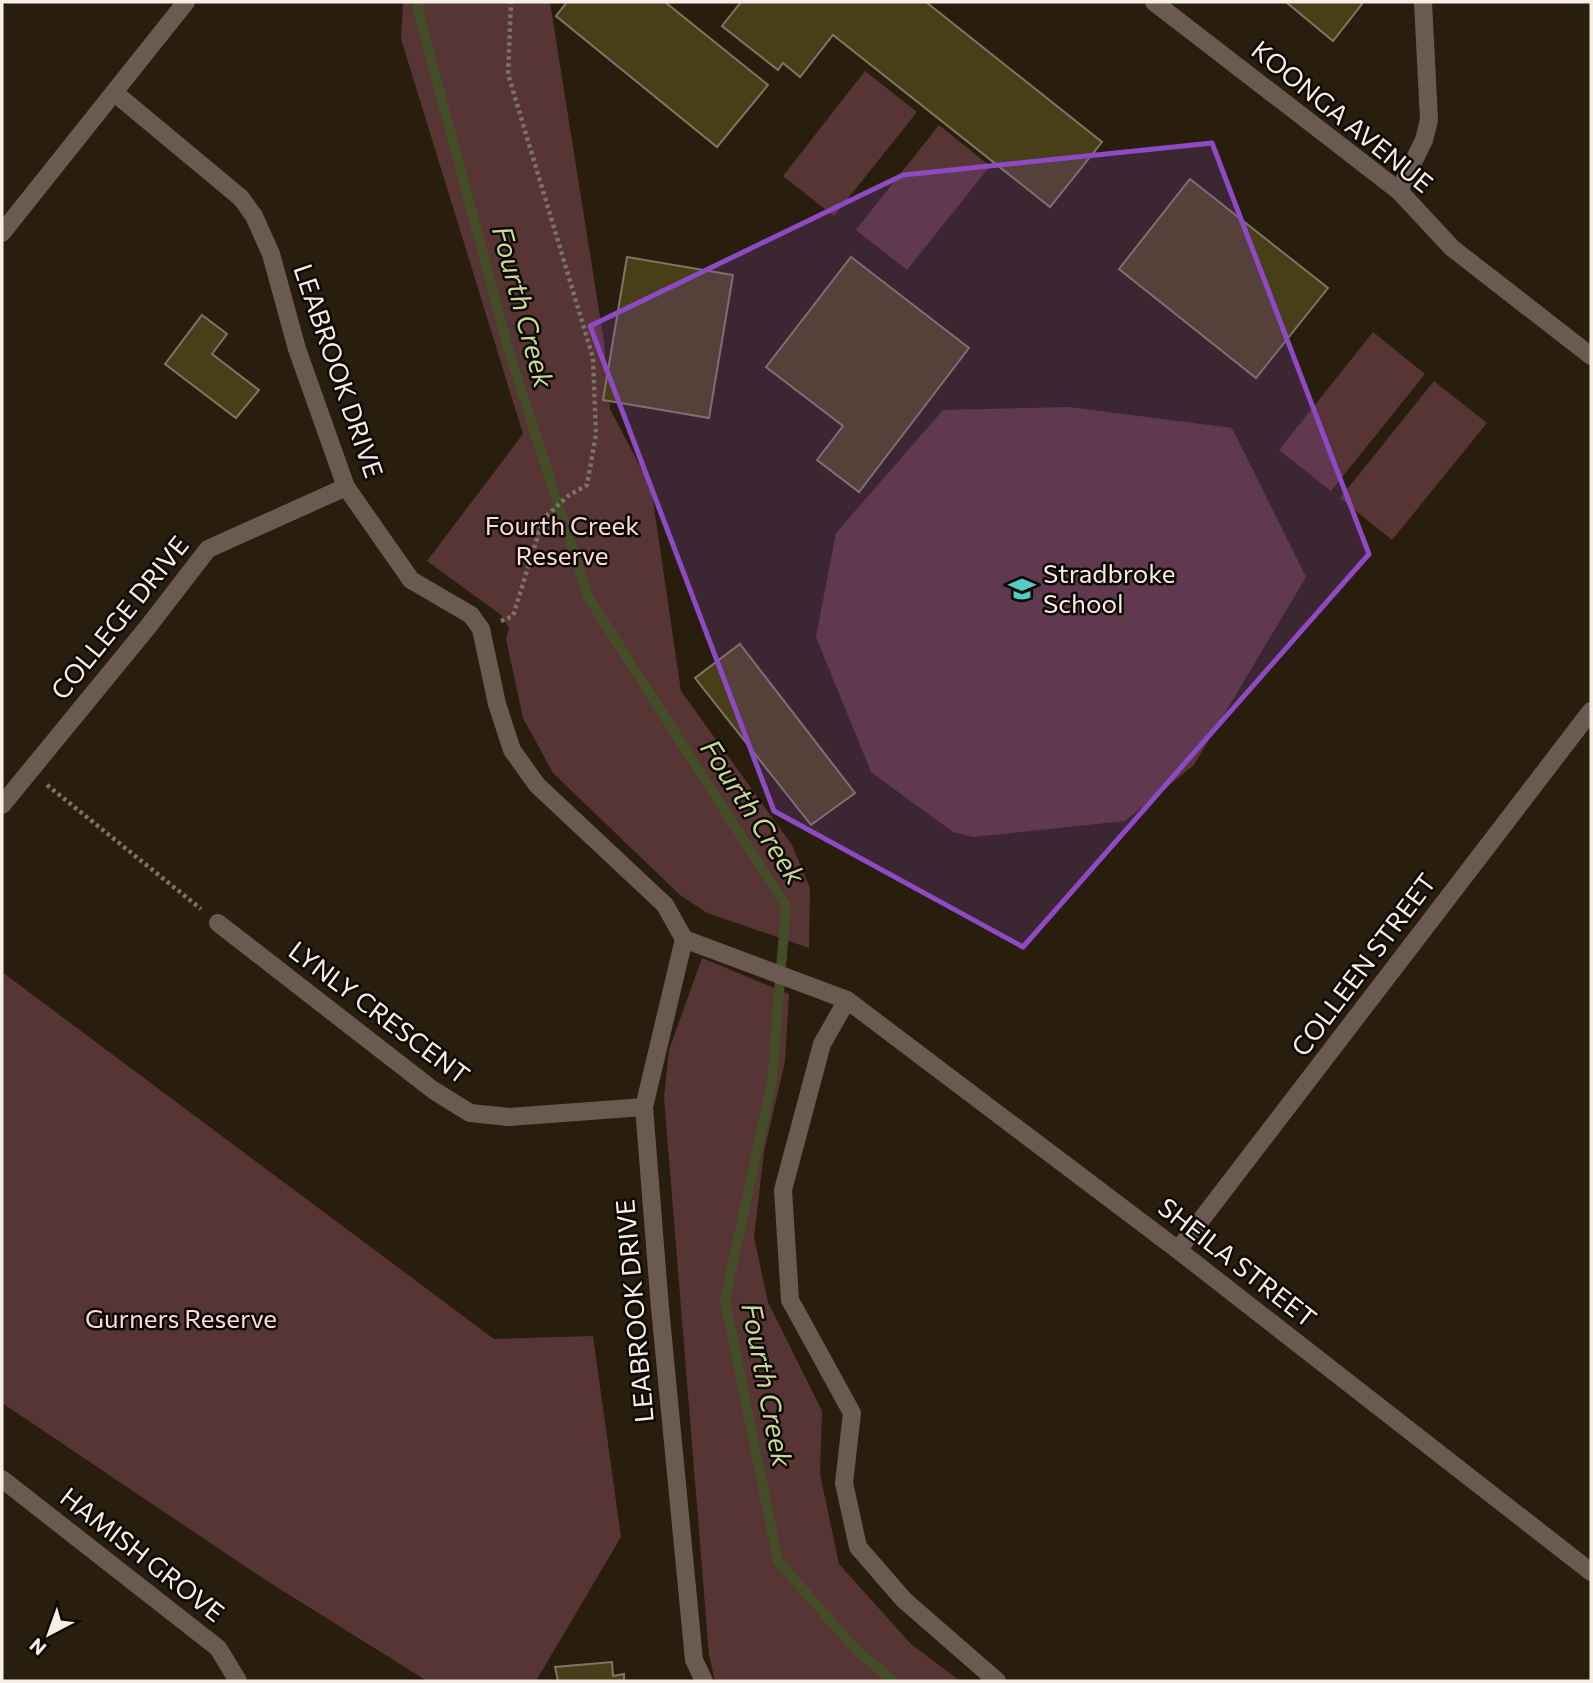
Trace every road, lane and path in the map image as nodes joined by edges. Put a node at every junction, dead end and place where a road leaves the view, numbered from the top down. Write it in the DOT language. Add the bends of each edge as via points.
graph roads {
  1 [pos="187,2"];
  2 [pos="511,2"];
  3 [pos="1154,2"];
  4 [pos="1423,2"];
  5 [pos="116,94"];
  6 [pos="1399,191"];
  7 [pos="2,233"];
  8 [pos="1591,356"];
  9 [pos="346,487"];
  10 [pos="481,629"];
  11 [pos="1591,711"];
  12 [pos="29,771"];
  13 [pos="2,805"];
  14 [pos="218,923"];
  15 [pos="684,939"];
  16 [pos="847,1000"];
  17 [pos="644,1107"];
  18 [pos="1178,1250"];
  19 [pos="2,1479"];
  20 [pos="1591,1572"];
  21 [pos="238,1681"];
  22 [pos="704,1681"];
  23 [pos="997,1681"];
  1 -- 5 [label="street"];
  2 -- 10 [label="path" via="508,74 593,358 596,434 587,485 542,519 513,617"];
  3 -- 6 [label="street, KOONGA AVENUE"];
  4 -- 6 [label="street" via="1429,120"];
  5 -- 7 [label="street"];
  5 -- 9 [label="street, LEABROOK DRIVE" via="241,198 254,216 271,254 297,349"];
  6 -- 8 [label="street, KOONGA AVENUE" via="1452,247"];
  9 -- 10 [label="street, LEABROOK DRIVE" via="411,580 471,615"];
  9 -- 12 [label="street, COLLEGE DRIVE" via="208,549"];
  10 -- 15 [label="street" via="496,704 512,750 537,785 665,905"];
  11 -- 18 [label="street, COLLEEN STREET"];
  12 -- 13 [label="street, COLLEGE DRIVE"];
  12 -- 14 [label="path"];
  14 -- 17 [label="street, LYNLY CRESCENT" via="470,1114 509,1117"];
  15 -- 16 [label="street"];
  15 -- 17 [label="street, LEABROOK DRIVE"];
  16 -- 18 [label="street, SHEILA STREET"];
  16 -- 23 [label="street" via="822,1044 783,1191 790,1300 852,1413 844,1483 858,1547 904,1600"];
  17 -- 22 [label="street, LEABROOK DRIVE" via="694,1660"];
  18 -- 20 [label="street, SHEILA STREET"];
  19 -- 21 [label="street, HAMISH GROVE" via="218,1648"];
}
